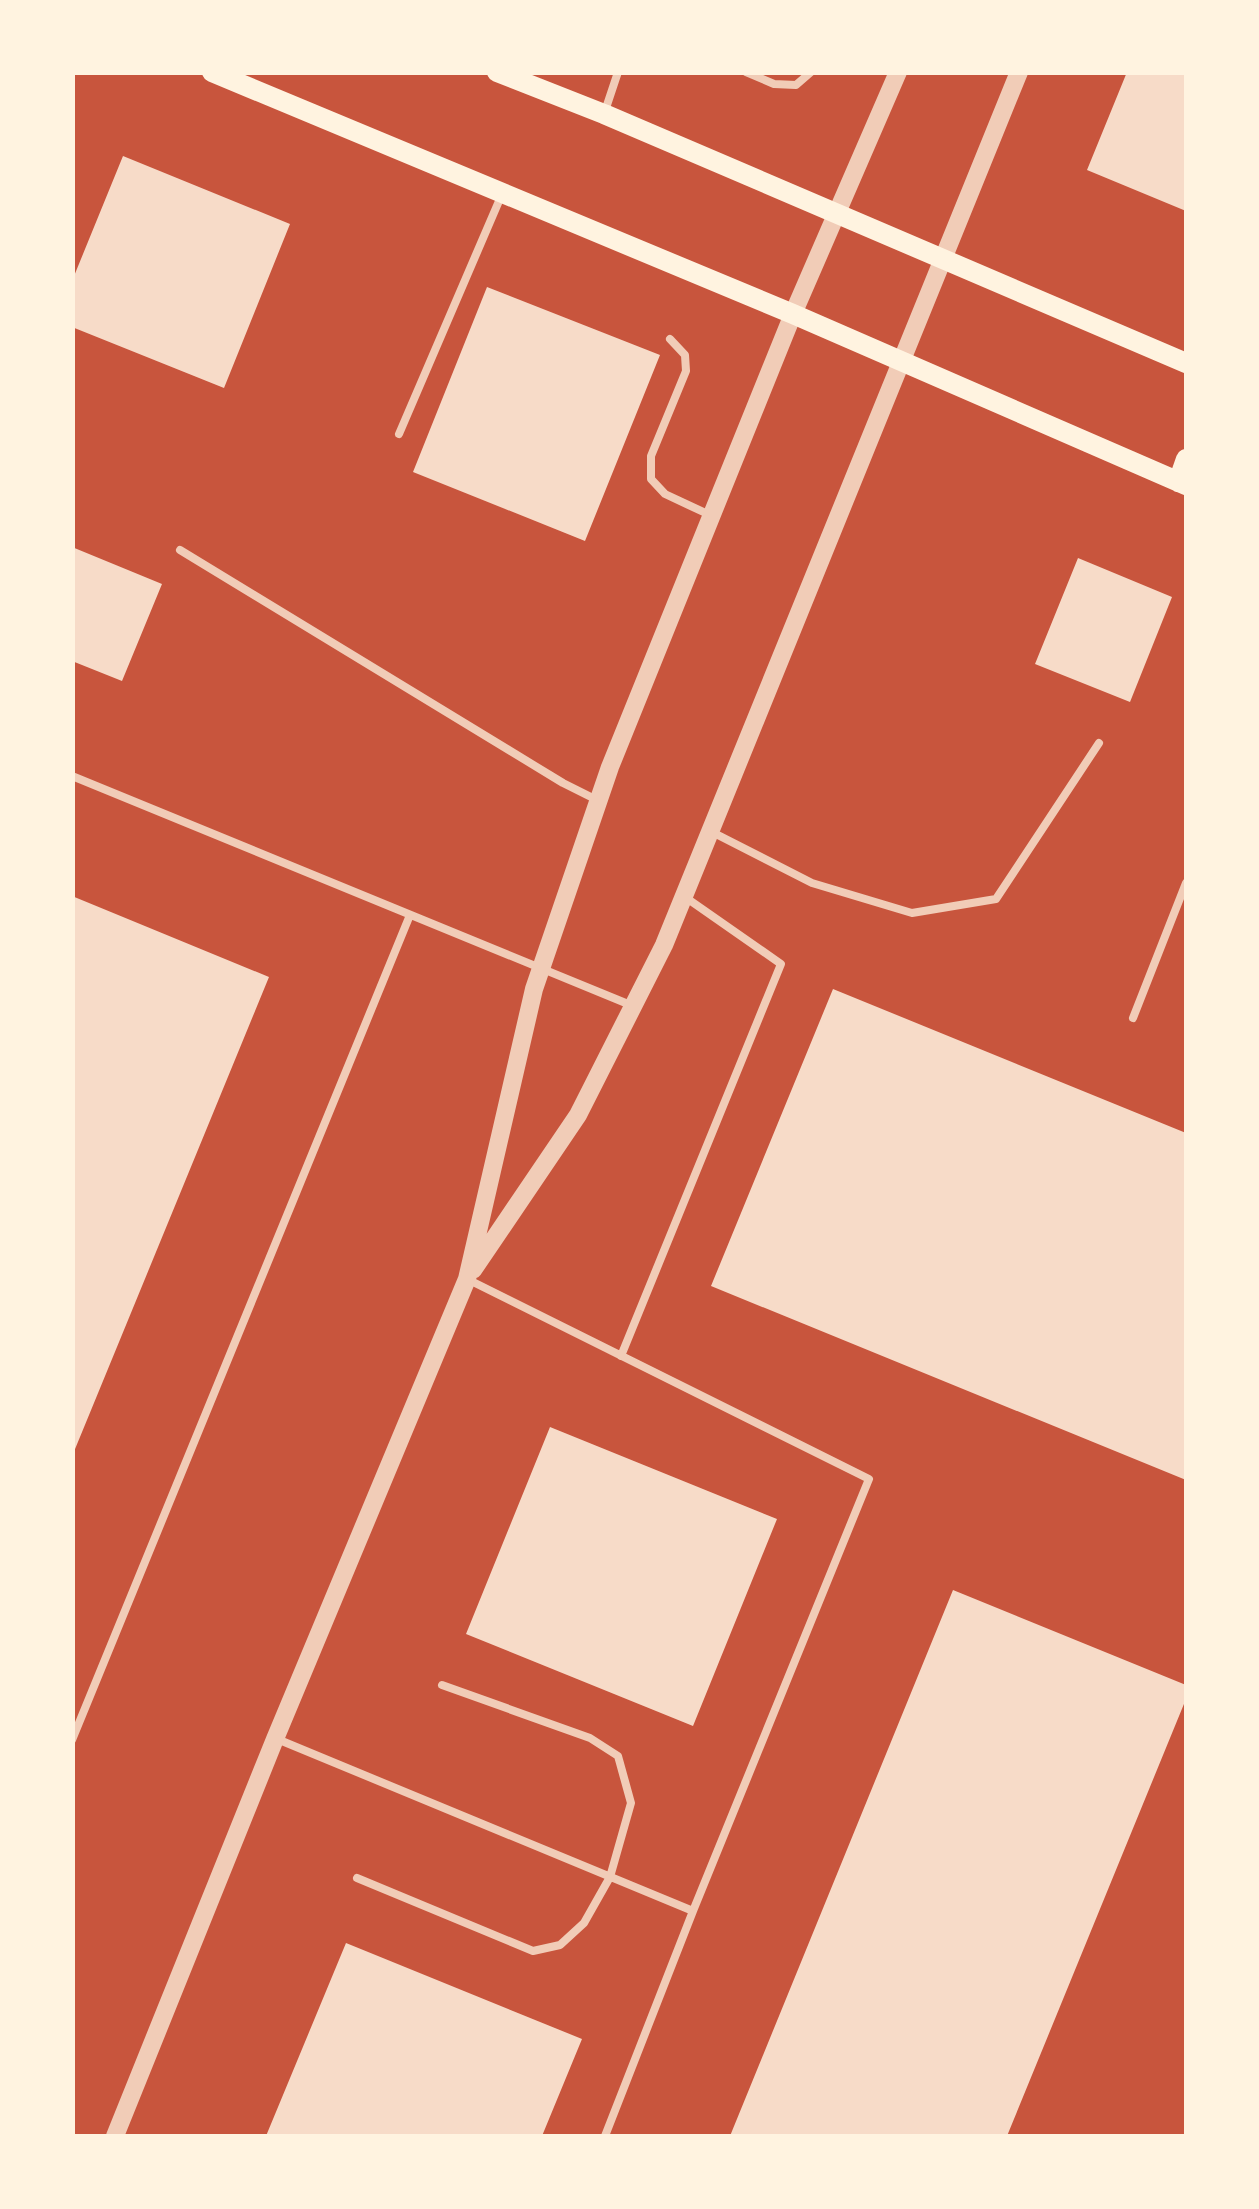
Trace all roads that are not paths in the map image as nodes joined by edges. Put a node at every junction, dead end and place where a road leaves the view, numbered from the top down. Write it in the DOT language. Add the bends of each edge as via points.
graph roads {
  1 [pos="212,72"];
  2 [pos="498,72"];
  3 [pos="618,72"];
  4 [pos="746,72"];
  5 [pos="811,72"];
  6 [pos="898,72"];
  7 [pos="1018,72"];
  8 [pos="604,114"];
  9 [pos="502,194"];
  10 [pos="838,215"];
  11 [pos="941,259"];
  12 [pos="793,314"];
  13 [pos="670,338"];
  14 [pos="900,361"];
  15 [pos="1186,363"];
  16 [pos="399,434"];
  17 [pos="1186,459"];
  18 [pos="1182,483"];
  19 [pos="712,516"];
  20 [pos="180,550"];
  21 [pos="1099,743"];
  22 [pos="72,776"];
  23 [pos="599,801"];
  24 [pos="710,831"];
  25 [pos="1186,883"];
  26 [pos="684,896"];
  27 [pos="410,915"];
  28 [pos="542,968"];
  29 [pos="633,1006"];
  30 [pos="1133,1018"];
  31 [pos="467,1279"];
  32 [pos="621,1356"];
  33 [pos="442,1685"];
  34 [pos="275,1739"];
  35 [pos="72,1740"];
  36 [pos="610,1876"];
  37 [pos="357,1878"];
  38 [pos="693,1911"];
  39 [pos="115,2136"];
  40 [pos="605,2136"];
  1 -- 9 [label="main road"];
  2 -- 8 [label="main road"];
  3 -- 8 [label="lane"];
  4 -- 5 [label="lane" via="796,85"];
  6 -- 10 [label="street"];
  7 -- 11 [label="street"];
  8 -- 10 [label="main road"];
  9 -- 12 [label="main road"];
  9 -- 16 [label="lane"];
  10 -- 11 [label="main road"];
  10 -- 12 [label="street"];
  11 -- 14 [label="street"];
  11 -- 15 [label="main road"];
  12 -- 14 [label="main road"];
  12 -- 19 [label="street"];
  13 -- 19 [label="lane" via="685,355 686,371 651,456 651,478 665,494"];
  14 -- 18 [label="main road"];
  14 -- 24 [label="street"];
  17 -- 18 [label="main road"];
  19 -- 23 [label="street"];
  20 -- 23 [label="lane"];
  21 -- 24 [label="lane" via="996,899 912,913 812,883"];
  22 -- 27 [label="lane"];
  23 -- 28 [label="street"];
  24 -- 26 [label="street"];
  25 -- 30 [label="lane"];
  26 -- 29 [label="street"];
  26 -- 32 [label="lane" via="781,964"];
  27 -- 28 [label="lane"];
  27 -- 35 [label="lane"];
  28 -- 29 [label="lane"];
  28 -- 31 [label="street"];
  29 -- 31 [label="street" via="578,1114"];
  31 -- 32 [label="lane"];
  31 -- 34 [label="street"];
  32 -- 38 [label="lane" via="869,1479"];
  33 -- 36 [label="lane" via="590,1738 618,1756 631,1803"];
  34 -- 36 [label="lane"];
  34 -- 39 [label="street"];
  36 -- 37 [label="lane" via="584,1923 560,1945 533,1951"];
  36 -- 38 [label="lane"];
  38 -- 40 [label="lane"];
}
